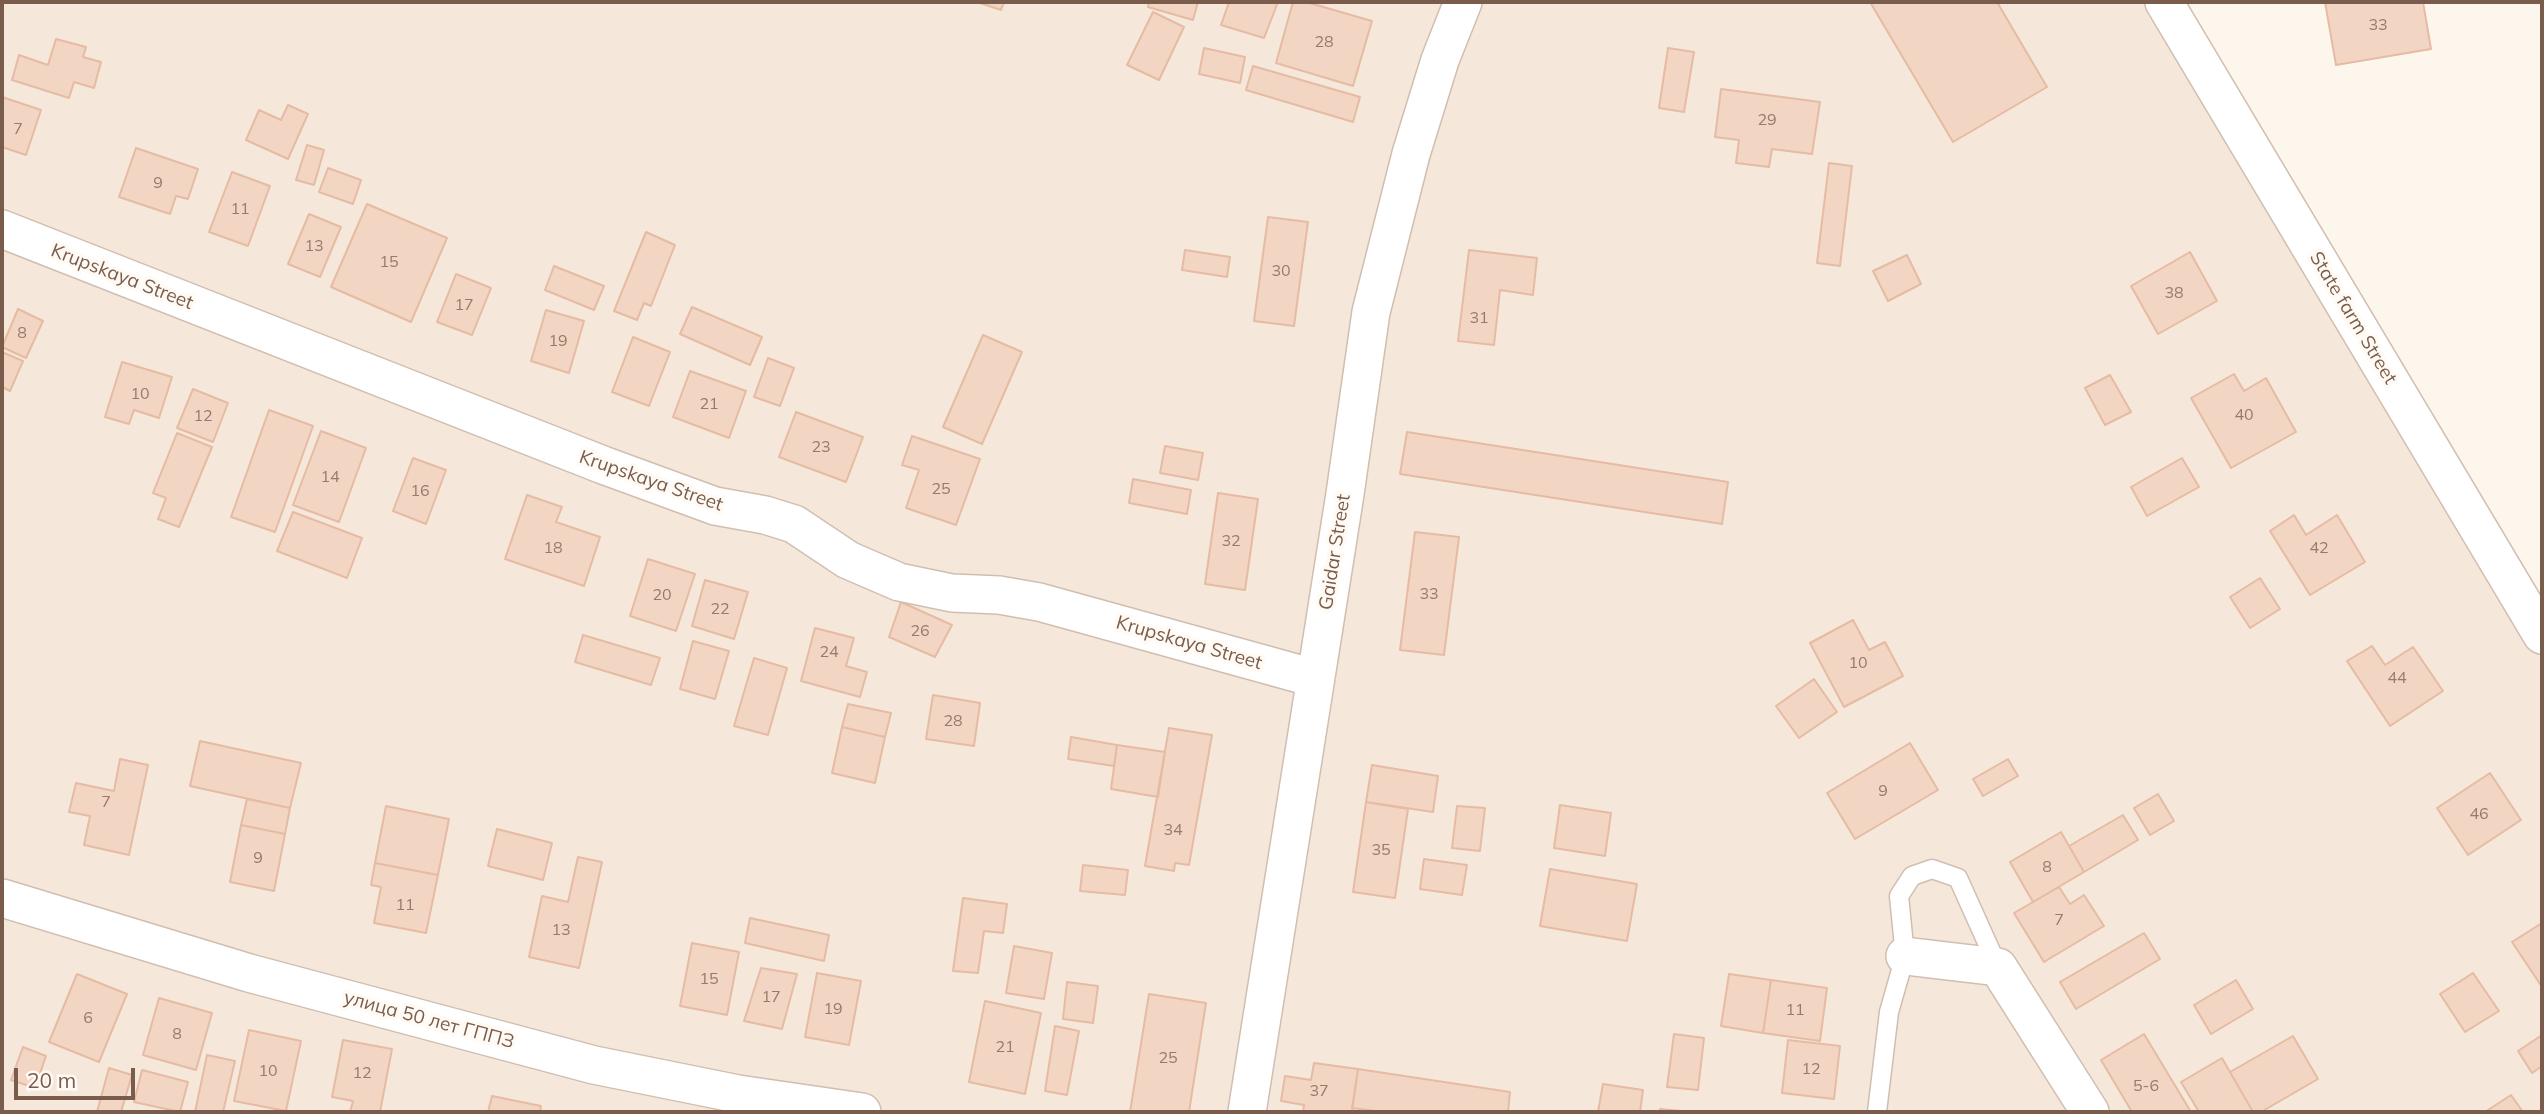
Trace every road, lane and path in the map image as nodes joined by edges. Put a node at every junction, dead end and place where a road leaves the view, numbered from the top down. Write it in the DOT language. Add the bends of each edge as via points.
graph roads {
  1 [pos="1463,2"];
  2 [pos="2164,2"];
  3 [pos="2,229"];
  4 [pos="2542,635"];
  5 [pos="1314,678"];
  6 [pos="2,898"];
  7 [pos="1905,956"];
  8 [pos="1998,967"];
  9 [pos="862,1112"];
  10 [pos="1247,1112"];
  11 [pos="1877,1112"];
  12 [pos="2090,1112"];
  1 -- 5 [label="street, Gaidar Street" via="1411,154 1371,312"];
  2 -- 4 [label="street, State farm Street"];
  3 -- 5 [label="street, Krupskaya Street" via="603,465 715,506 794,524 848,560 899,582 1039,602"];
  5 -- 10 [label="street, Gaidar Street"];
  6 -- 9 [label="street, улица 50 лет ГППЗ" via="249,973 594,1065 738,1094"];
  7 -- 8 [label="street"];
  7 -- 8 [label="lane" via="1899,896 1912,876 1932,869 1958,878"];
  7 -- 11 [label="lane" via="1889,1012"];
  8 -- 12 [label="street"];
}
